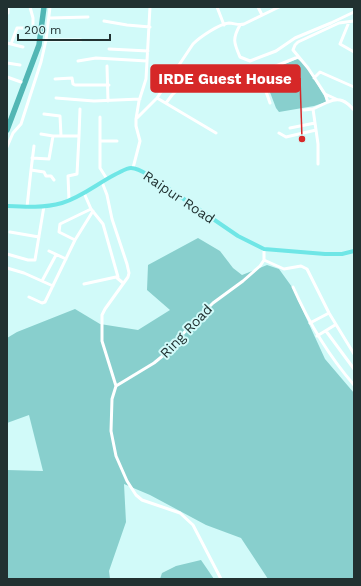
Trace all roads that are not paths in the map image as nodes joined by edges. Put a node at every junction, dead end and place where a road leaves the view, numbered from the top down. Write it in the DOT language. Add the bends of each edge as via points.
graph roads {
  1 [pos="8,7"];
  2 [pos="30,7"];
  3 [pos="50,7"];
  4 [pos="150,7"];
  5 [pos="217,7"];
  6 [pos="258,7"];
  7 [pos="279,7"];
  8 [pos="354,12"];
  9 [pos="8,13"];
  10 [pos="262,15"];
  11 [pos="88,17"];
  12 [pos="50,18"];
  13 [pos="104,21"];
  14 [pos="354,21"];
  15 [pos="349,22"];
  16 [pos="224,25"];
  17 [pos="240,25"];
  18 [pos="150,27"];
  19 [pos="46,40"];
  20 [pos="81,40"];
  21 [pos="7,43"];
  22 [pos="12,44"];
  23 [pos="23,47"];
  24 [pos="109,49"];
  25 [pos="148,51"];
  26 [pos="354,52"];
  27 [pos="298,57"];
  28 [pos="78,61"];
  29 [pos="147,61"];
  30 [pos="7,63"];
  31 [pos="20,65"];
  32 [pos="107,66"];
  33 [pos="7,76"];
  34 [pos="314,78"];
  35 [pos="55,79"];
  36 [pos="189,79"];
  37 [pos="21,82"];
  38 [pos="109,85"];
  39 [pos="354,87"];
  40 [pos="325,94"];
  41 [pos="56,98"];
  42 [pos="157,98"];
  43 [pos="140,99"];
  44 [pos="336,99"];
  45 [pos="108,101"];
  46 [pos="328,102"];
  47 [pos="166,103"];
  48 [pos="270,103"];
  49 [pos="80,109"];
  50 [pos="313,109"];
  51 [pos="304,110"];
  52 [pos="354,110"];
  53 [pos="44,114"];
  54 [pos="100,117"];
  55 [pos="136,119"];
  56 [pos="315,123"];
  57 [pos="290,128"];
  58 [pos="316,130"];
  59 [pos="216,133"];
  60 [pos="279,133"];
  61 [pos="41,134"];
  62 [pos="53,136"];
  63 [pos="61,136"];
  64 [pos="79,136"];
  65 [pos="100,141"];
  66 [pos="117,142"];
  67 [pos="34,146"];
  68 [pos="7,147"];
  69 [pos="32,158"];
  70 [pos="318,164"];
  71 [pos="133,168"];
  72 [pos="31,170"];
  73 [pos="107,179"];
  74 [pos="54,180"];
  75 [pos="102,182"];
  76 [pos="84,193"];
  77 [pos="69,200"];
  78 [pos="7,206"];
  79 [pos="44,206"];
  80 [pos="27,207"];
  81 [pos="92,210"];
  82 [pos="10,232"];
  83 [pos="39,237"];
  84 [pos="75,240"];
  85 [pos="264,249"];
  86 [pos="49,251"];
  87 [pos="354,251"];
  88 [pos="7,254"];
  89 [pos="56,255"];
  90 [pos="66,259"];
  91 [pos="264,260"];
  92 [pos="7,268"];
  93 [pos="118,277"];
  94 [pos="42,280"];
  95 [pos="123,283"];
  96 [pos="84,284"];
  97 [pos="53,286"];
  98 [pos="294,287"];
  99 [pos="29,296"];
  100 [pos="329,313"];
  101 [pos="310,323"];
  102 [pos="335,325"];
  103 [pos="326,331"];
  104 [pos="317,336"];
  105 [pos="354,354"];
  106 [pos="354,369"];
  107 [pos="353,383"];
  108 [pos="116,386"];
  109 [pos="222,579"];
  1 -- 9 [label="street"];
  2 -- 22 [label="street" via="33,28 17,28"];
  3 -- 12 [label="street"];
  4 -- 18 [label="street"];
  5 -- 16 [label="street"];
  6 -- 10 [label="street"];
  7 -- 10 [label="street"];
  8 -- 17 [label="street" via="295,38 276,51 250,61 240,58 236,47 234,35"];
  10 -- 17 [label="street"];
  11 -- 12 [label="street"];
  12 -- 19 [label="street"];
  13 -- 18 [label="street"];
  14 -- 15 [label="street"];
  15 -- 26 [label="street" via="340,44"];
  15 -- 27 [label="street" via="339,23 298,42 293,50"];
  16 -- 17 [label="street"];
  16 -- 42 [label="street" via="193,44"];
  18 -- 25 [label="street"];
  19 -- 20 [label="street"];
  19 -- 68 [label="street" via="21,124 13,133"];
  21 -- 22 [label="street"];
  22 -- 23 [label="street"];
  24 -- 25 [label="street"];
  25 -- 29 [label="street"];
  27 -- 34 [label="street"];
  27 -- 48 [label="street" via="265,69 261,73"];
  28 -- 29 [label="street" via="96,58"];
  29 -- 43 [label="street" via="146,83"];
  30 -- 31 [label="street"];
  32 -- 38 [label="street"];
  33 -- 37 [label="street"];
  34 -- 39 [label="street" via="320,72"];
  34 -- 40 [label="street"];
  35 -- 38 [label="street" via="72,78 74,85"];
  36 -- 47 [label="street"];
  38 -- 45 [label="street"];
  40 -- 44 [label="street"];
  40 -- 46 [label="street"];
  41 -- 45 [label="street"];
  42 -- 47 [label="street"];
  42 -- 55 [label="street"];
  43 -- 45 [label="street"];
  43 -- 55 [label="street"];
  44 -- 46 [label="street"];
  44 -- 52 [label="street"];
  46 -- 50 [label="street"];
  47 -- 59 [label="street"];
  49 -- 64 [label="street"];
  50 -- 51 [label="street"];
  50 -- 56 [label="street"];
  53 -- 63 [label="street" via="60,116"];
  54 -- 65 [label="street"];
  55 -- 71 [label="street" via="140,141"];
  56 -- 57 [label="street"];
  56 -- 58 [label="street"];
  58 -- 60 [label="street" via="286,137"];
  58 -- 70 [label="street"];
  61 -- 62 [label="street"];
  62 -- 63 [label="street"];
  62 -- 69 [label="street" via="49,159"];
  63 -- 64 [label="street"];
  64 -- 77 [label="street" via="77,174 68,176"];
  65 -- 66 [label="street"];
  65 -- 73 [label="street" via="100,168"];
  67 -- 69 [label="street"];
  69 -- 72 [label="street"];
  71 -- 73 [label="main road, Raipur Road" via="123,170"];
  71 -- 85 [label="main road, Raipur Road" via="153,178 238,236"];
  72 -- 74 [label="street" via="44,172"];
  72 -- 80 [label="street"];
  73 -- 75 [label="main road, Raipur Road"];
  75 -- 76 [label="main road, Raipur Road"];
  75 -- 95 [label="street" via="128,270 128,277"];
  76 -- 77 [label="main road, Raipur Road"];
  76 -- 81 [label="street"];
  77 -- 79 [label="main road, Raipur Road"];
  78 -- 80 [label="main road, Raipur Road"];
  79 -- 80 [label="main road, Raipur Road"];
  79 -- 83 [label="street"];
  81 -- 84 [label="street"];
  81 -- 84 [label="street" via="59,225 60,233"];
  81 -- 93 [label="street" via="104,226"];
  82 -- 83 [label="street"];
  83 -- 88 [label="street" via="33,261"];
  84 -- 90 [label="street"];
  85 -- 87 [label="main road, Raipur Road" via="326,254"];
  85 -- 91 [label="street"];
  86 -- 89 [label="street"];
  89 -- 90 [label="street"];
  89 -- 94 [label="street"];
  90 -- 97 [label="street"];
  91 -- 100 [label="street" via="284,269 301,266 306,268"];
  91 -- 108 [label="street, Ring Road" via="249,276 189,326 165,354"];
  92 -- 94 [label="street"];
  93 -- 95 [label="street"];
  93 -- 96 [label="street"];
  94 -- 97 [label="street"];
  95 -- 108 [label="street" via="102,315 102,341"];
  97 -- 99 [label="street" via="44,303"];
  98 -- 101 [label="street"];
  100 -- 101 [label="street"];
  100 -- 102 [label="street"];
  101 -- 104 [label="street"];
  102 -- 103 [label="street"];
  102 -- 105 [label="street"];
  103 -- 104 [label="street"];
  103 -- 106 [label="street"];
  104 -- 107 [label="street"];
  108 -- 109 [label="street" via="112,399 111,431 116,456 127,481 136,495 146,503 174,510 189,520"];
}
